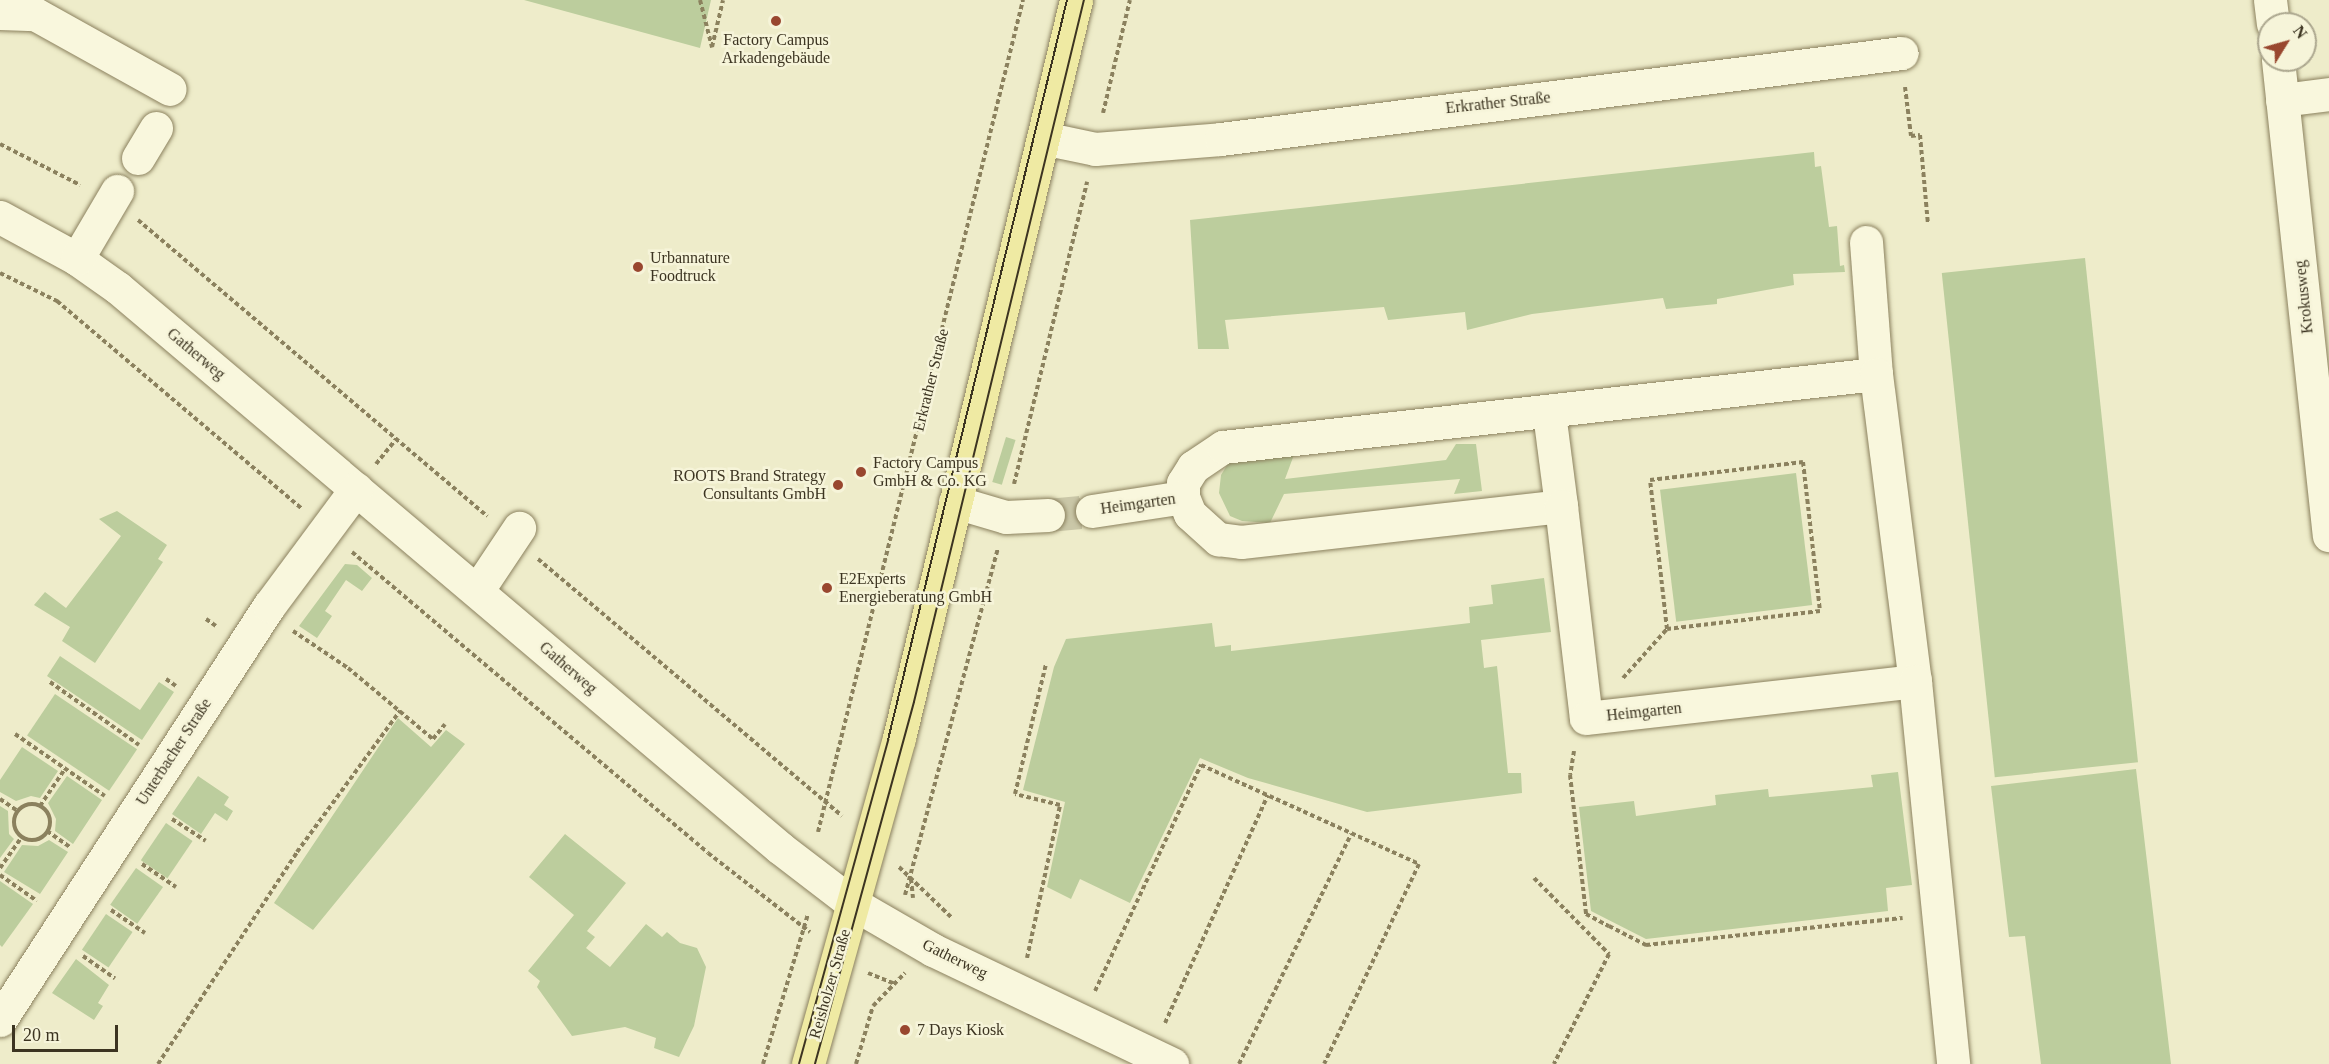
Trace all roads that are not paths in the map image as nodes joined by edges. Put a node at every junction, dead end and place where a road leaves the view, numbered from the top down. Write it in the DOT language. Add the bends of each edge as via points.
graph roads {
  1 [pos="1076,0"];
  2 [pos="37,7"];
  3 [pos="0,12"];
  4 [pos="1902,53"];
  5 [pos="2279,72"];
  6 [pos="170,89"];
  7 [pos="2329,94"];
  8 [pos="2282,100"];
  9 [pos="156,128"];
  10 [pos="1043,138"];
  11 [pos="138,158"];
  12 [pos="113,197"];
  13 [pos="0,217"];
  14 [pos="1866,243"];
  15 [pos="77,259"];
  16 [pos="1876,374"];
  17 [pos="1550,413"];
  18 [pos="362,481"];
  19 [pos="1183,497"];
  20 [pos="955,502"];
  21 [pos="1561,506"];
  22 [pos="1092,511"];
  23 [pos="1048,515"];
  24 [pos="516,533"];
  25 [pos="2329,533"];
  26 [pos="477,591"];
  27 [pos="1915,681"];
  28 [pos="852,903"];
  29 [pos="0,1020"];
  30 [pos="1162,1059"];
  31 [pos="808,1064"];
  32 [pos="1953,1064"];
  1 -- 10 [label="main road"];
  2 -- 3 [label="street"];
  2 -- 6 [label="street"];
  4 -- 10 [label="street, Erkrather Straße" via="1221,139 1095,149"];
  5 -- 8 [label="street, Krokusweg"];
  7 -- 8 [label="street"];
  8 -- 25 [label="street, Krokusweg"];
  9 -- 11 [label="street"];
  10 -- 20 [label="main road"];
  12 -- 15 [label="street"];
  13 -- 15 [label="street, Gatherweg"];
  14 -- 16 [label="street"];
  15 -- 18 [label="street, Gatherweg"];
  16 -- 17 [label="street, Heimgarten"];
  16 -- 27 [label="street"];
  17 -- 19 [label="street, Heimgarten" via="1223,447 1193,466 1183,483"];
  17 -- 21 [label="street, Heimgarten"];
  18 -- 26 [label="street, Gatherweg"];
  18 -- 29 [label="street, Unterbacher Straße" via="266,611"];
  19 -- 21 [label="street, Heimgarten" via="1191,514 1218,539 1241,542"];
  19 -- 22 [label="street, Heimgarten"];
  20 -- 23 [label="street" via="1006,517"];
  20 -- 28 [label="main road" via="899,738"];
  21 -- 27 [label="street, Heimgarten" via="1586,718"];
  24 -- 26 [label="street"];
  26 -- 28 [label="street, Gatherweg" via="771,841"];
  27 -- 32 [label="street"];
  28 -- 30 [label="street, Gatherweg" via="933,950"];
  28 -- 31 [label="main road, Reisholzer Straße"];
}
